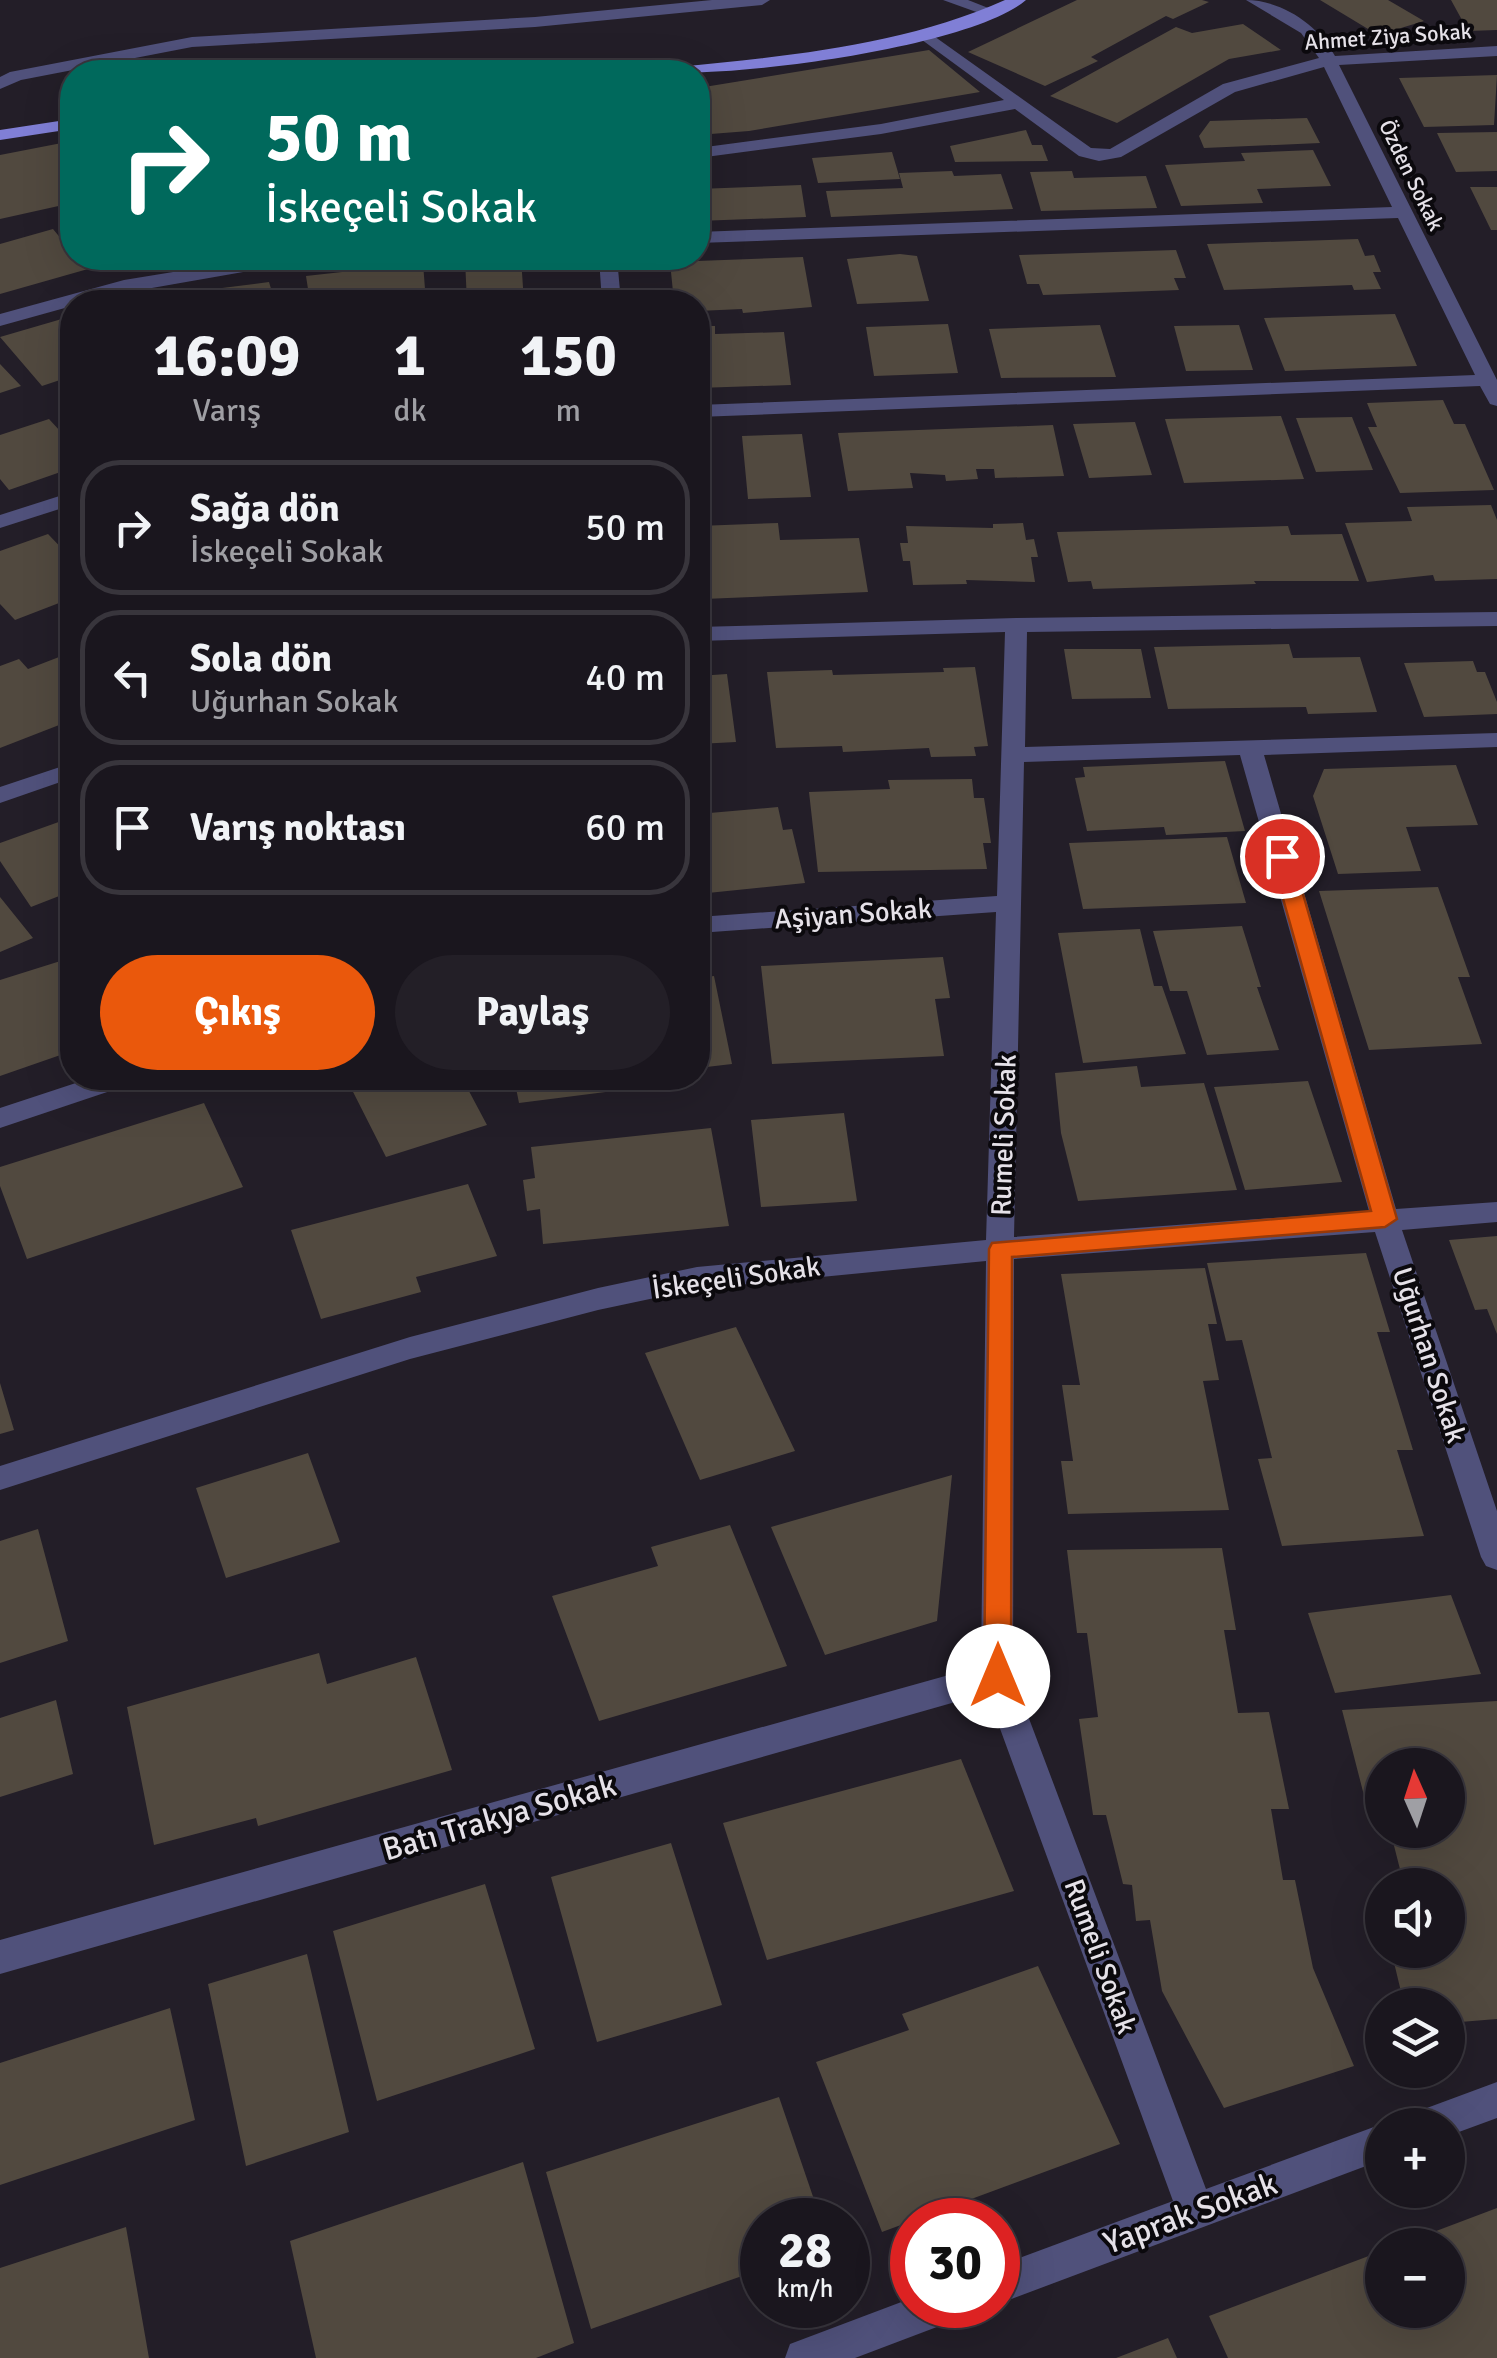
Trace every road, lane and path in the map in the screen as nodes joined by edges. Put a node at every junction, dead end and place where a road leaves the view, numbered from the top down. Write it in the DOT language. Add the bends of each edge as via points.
graph roads {
  1 [pos="762,0"];
  2 [pos="950,0"];
  3 [pos="1018,0"];
  4 [pos="1254,0"];
  5 [pos="993,13"];
  6 [pos="924,34"];
  7 [pos="1497,52"];
  8 [pos="1330,59"];
  9 [pos="99,60"];
  10 [pos="60,68"];
  11 [pos="710,68"];
  12 [pos="0,84"];
  13 [pos="1016,103"];
  14 [pos="60,126"];
  15 [pos="0,135"];
  16 [pos="710,151"];
  17 [pos="1406,212"];
  18 [pos="710,238"];
  19 [pos="218,270"];
  20 [pos="109,290"];
  21 [pos="60,304"];
  22 [pos="0,320"];
  23 [pos="1487,380"];
  24 [pos="1497,400"];
  25 [pos="710,412"];
  26 [pos="60,502"];
  27 [pos="0,522"];
  28 [pos="1497,619"];
  29 [pos="1016,625"];
  30 [pos="710,634"];
  31 [pos="1497,740"];
  32 [pos="1250,748"];
  33 [pos="1012,755"];
  34 [pos="60,774"];
  35 [pos="0,795"];
  36 [pos="1010,904"];
  37 [pos="710,925"];
  38 [pos="83,1090"];
  39 [pos="0,1118"];
  40 [pos="1497,1212"];
  41 [pos="1385,1219"];
  42 [pos="1000,1249"];
  43 [pos="0,1478"];
  44 [pos="1497,1557"];
  45 [pos="998,1676"];
  46 [pos="0,1958"];
  47 [pos="1497,2100"];
  48 [pos="1465,2112"];
  49 [pos="1365,2148"];
  50 [pos="1196,2210"];
  51 [pos="1020,2277"];
  52 [pos="890,2325"];
  53 [pos="804,2358"];
  1 -- 9 [label="street" via="536,22 192,42"];
  2 -- 5 [label="street"];
  3 -- 5 [label="main road"];
  4 -- 8 [label="street, Özden Sokak" via="1307,30"];
  5 -- 6 [label="main road"];
  6 -- 11 [label="main road"];
  6 -- 13 [label="street, Ahmet Ziya Sokak"];
  7 -- 8 [label="street, Ahmet Ziya Sokak"];
  8 -- 13 [label="street, Ahmet Ziya Sokak" via="1225,89 1106,156 1085,152"];
  8 -- 17 [label="street, Özden Sokak"];
  10 -- 12 [label="street"];
  13 -- 16 [label="street"];
  14 -- 15 [label="main road"];
  17 -- 18 [label="street"];
  17 -- 23 [label="street, Özden Sokak"];
  19 -- 20 [label="street"];
  21 -- 22 [label="street"];
  23 -- 24 [label="street, Özden Sokak"];
  23 -- 25 [label="street"];
  26 -- 27 [label="street"];
  28 -- 29 [label="street"];
  29 -- 30 [label="street"];
  29 -- 33 [label="street, Rumeli Sokak"];
  31 -- 32 [label="street"];
  32 -- 33 [label="street"];
  32 -- 41 [label="street, Uğurhan Sokak"];
  33 -- 36 [label="street, Rumeli Sokak"];
  34 -- 35 [label="street"];
  36 -- 37 [label="street, Aşiyan Sokak"];
  36 -- 42 [label="street, Rumeli Sokak"];
  38 -- 39 [label="street"];
  40 -- 41 [label="street, İskeçeli Sokak"];
  41 -- 42 [label="street, İskeçeli Sokak"];
  41 -- 44 [label="street, Uğurhan Sokak"];
  42 -- 43 [label="street, İskeçeli Sokak" via="762,1269 598,1299 410,1348"];
  42 -- 45 [label="street, Rumeli Sokak"];
  45 -- 46 [label="street, Batı Trakya Sokak"];
  45 -- 50 [label="street, Rumeli Sokak"];
  47 -- 48 [label="street"];
  49 -- 50 [label="street, Yaprak Sokak"];
  50 -- 51 [label="street, Yaprak Sokak"];
  52 -- 53 [label="street"];
}
